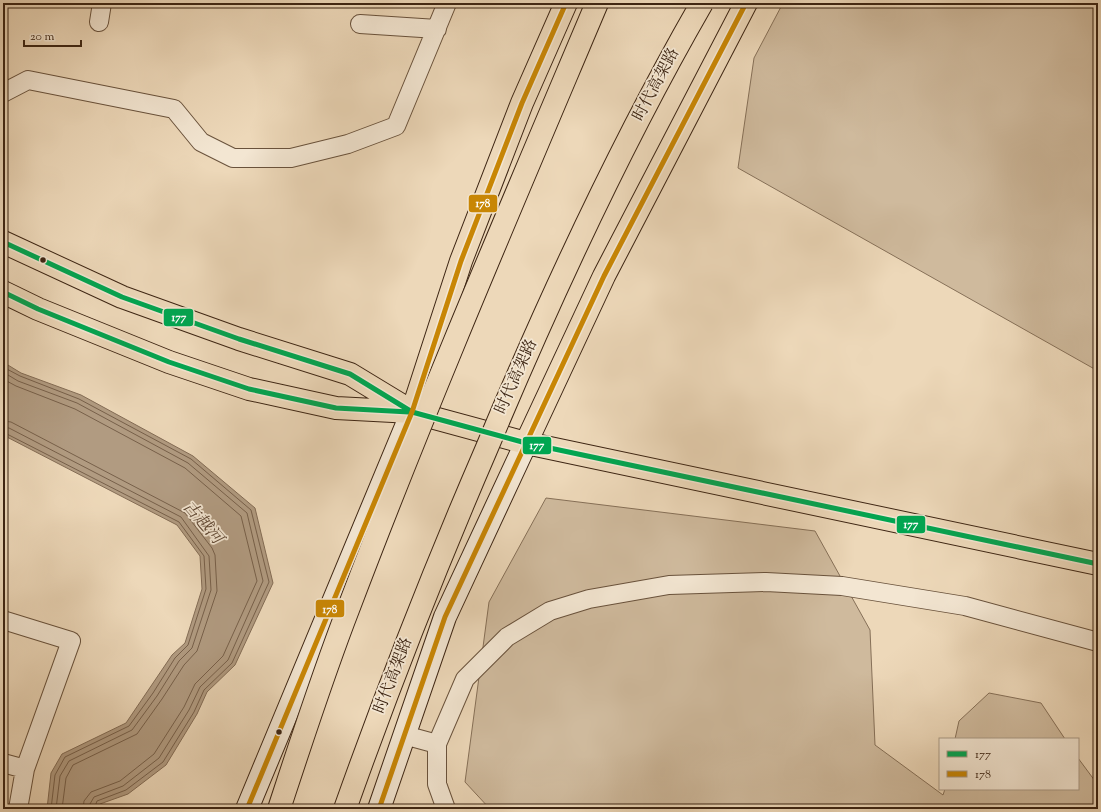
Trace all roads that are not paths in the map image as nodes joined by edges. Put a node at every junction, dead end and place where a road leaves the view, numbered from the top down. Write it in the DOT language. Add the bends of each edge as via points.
graph roads {
  1 [pos="102,3"];
  2 [pos="447,3"];
  3 [pos="566,3"];
  4 [pos="597,3"];
  5 [pos="702,3"];
  6 [pos="746,3"];
  7 [pos="99,22"];
  8 [pos="360,24"];
  9 [pos="437,29"];
  10 [pos="3,93"];
  11 [pos="3,242"];
  12 [pos="3,292"];
  13 [pos="412,412"];
  14 [pos="526,443"];
  15 [pos="1098,564"];
  16 [pos="3,620"];
  17 [pos="1098,642"];
  18 [pos="404,735"];
  19 [pos="437,744"];
  20 [pos="3,763"];
  21 [pos="25,769"];
  22 [pos="18,809"];
  23 [pos="247,809"];
  24 [pos="279,809"];
  25 [pos="345,809"];
  26 [pos="379,809"];
  27 [pos="446,809"];
  1 -- 7 [label="street"];
  2 -- 9 [label="street"];
  3 -- 13 [label="main road" via="522,103 461,261"];
  4 -- 24 [label="main road, bridge" via="493,245 378,531 337,638"];
  5 -- 25 [label="main road, 时代高架路, bridge" via="621,152 572,252 515,380 432,576 380,709"];
  6 -- 14 [label="main road" via="604,276"];
  8 -- 9 [label="street"];
  9 -- 10 [label="street" via="396,126 348,144 291,158 233,158 201,142 174,109 28,80"];
  11 -- 13 [label="main road" via="122,297 239,339 350,374"];
  12 -- 13 [label="main road" via="38,309 169,362 249,389 336,408"];
  13 -- 14 [label="main road"];
  13 -- 23 [label="main road"];
  14 -- 15 [label="main road"];
  14 -- 18 [label="main road" via="445,617"];
  16 -- 21 [label="street" via="71,641"];
  17 -- 19 [label="street" via="965,606 842,586 766,582 669,585 589,600 550,611 507,636 465,679"];
  18 -- 19 [label="street"];
  18 -- 26 [label="main road"];
  19 -- 27 [label="street" via="437,784"];
  20 -- 21 [label="street"];
  21 -- 22 [label="street"];
}
